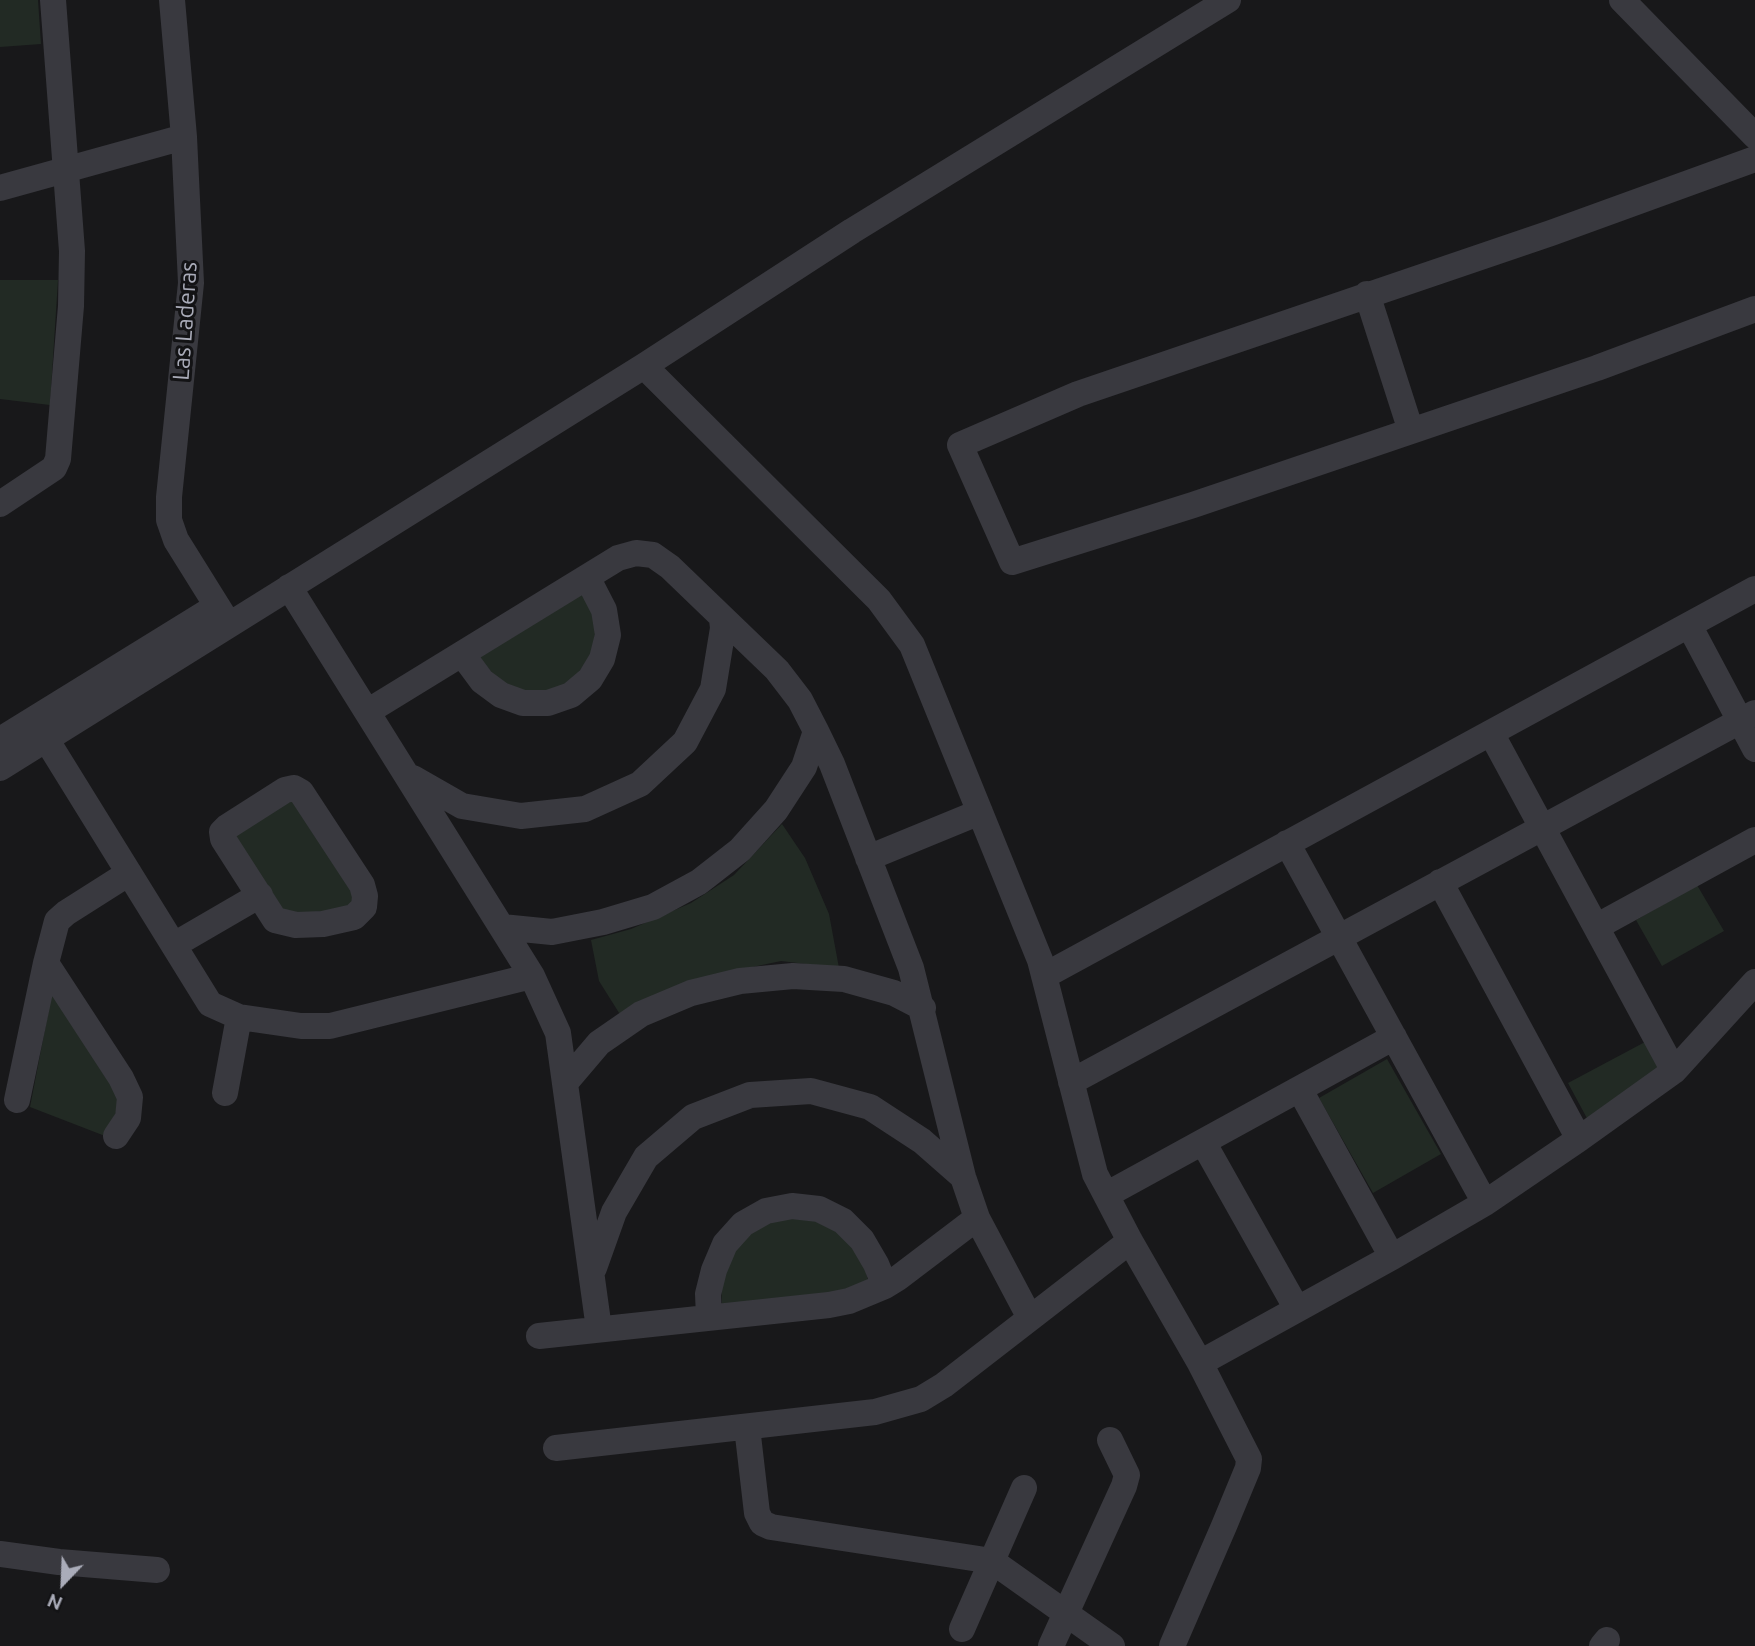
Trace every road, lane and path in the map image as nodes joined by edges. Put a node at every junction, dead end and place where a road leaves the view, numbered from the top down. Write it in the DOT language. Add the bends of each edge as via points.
graph roads {
  1 [pos="52,0"];
  2 [pos="172,0"];
  3 [pos="1228,0"];
  4 [pos="1622,0"];
  5 [pos="1755,136"];
  6 [pos="184,137"];
  7 [pos="1755,159"];
  8 [pos="65,170"];
  9 [pos="0,188"];
  10 [pos="1367,294"];
  11 [pos="1755,309"];
  12 [pos="644,366"];
  13 [pos="1411,431"];
  14 [pos="0,503"];
  15 [pos="587,577"];
  16 [pos="289,587"];
  17 [pos="1755,589"];
  18 [pos="223,616"];
  19 [pos="722,618"];
  20 [pos="1689,625"];
  21 [pos="462,654"];
  22 [pos="367,712"];
  23 [pos="1748,717"];
  24 [pos="816,731"];
  25 [pos="1491,733"];
  26 [pos="46,739"];
  27 [pos="0,740"];
  28 [pos="1755,749"];
  29 [pos="0,768"];
  30 [pos="406,773"];
  31 [pos="980,812"];
  32 [pos="1542,827"];
  33 [pos="1755,840"];
  34 [pos="1287,843"];
  35 [pos="869,858"];
  36 [pos="129,873"];
  37 [pos="1440,883"];
  38 [pos="260,895"];
  39 [pos="502,927"];
  40 [pos="1597,927"];
  41 [pos="1339,937"];
  42 [pos="174,945"];
  43 [pos="46,963"];
  44 [pos="532,976"];
  45 [pos="1044,976"];
  46 [pos="1755,982"];
  47 [pos="923,1008"];
  48 [pos="239,1017"];
  49 [pos="1394,1037"];
  50 [pos="1674,1071"];
  51 [pos="1071,1082"];
  52 [pos="565,1083"];
  53 [pos="1300,1090"];
  54 [pos="225,1093"];
  55 [pos="17,1100"];
  56 [pos="116,1136"];
  57 [pos="1579,1139"];
  58 [pos="1203,1142"];
  59 [pos="963,1177"];
  60 [pos="1106,1195"];
  61 [pos="1485,1203"];
  62 [pos="977,1218"];
  63 [pos="1130,1241"];
  64 [pos="1392,1257"];
  65 [pos="592,1273"];
  66 [pos="885,1286"];
  67 [pos="1297,1309"];
  68 [pos="709,1318"];
  69 [pos="1030,1318"];
  70 [pos="599,1329"];
  71 [pos="539,1336"];
  72 [pos="1200,1363"];
  73 [pos="747,1427"];
  74 [pos="1110,1440"];
  75 [pos="556,1448"];
  76 [pos="1024,1488"];
  77 [pos="0,1554"];
  78 [pos="992,1561"];
  79 [pos="157,1570"];
  80 [pos="1066,1613"];
  81 [pos="962,1629"];
  82 [pos="1051,1646"];
  83 [pos="1112,1646"];
  84 [pos="1172,1646"];
  1 -- 8 [label="street"];
  2 -- 6 [label="street, Las Laderas"];
  3 -- 12 [label="street" via="852,231"];
  4 -- 5 [label="street"];
  6 -- 8 [label="street"];
  6 -- 18 [label="street, Las Laderas" via="191,283 169,520 176,540"];
  7 -- 10 [label="street"];
  8 -- 9 [label="street"];
  8 -- 14 [label="street" via="71,306 58,459 54,468"];
  10 -- 13 [label="street"];
  10 -- 13 [label="street" via="1078,394 960,445 1012,562"];
  11 -- 13 [label="street"];
  12 -- 16 [label="street"];
  12 -- 31 [label="street" via="879,600 912,645"];
  15 -- 19 [label="street" via="618,558 653,555"];
  15 -- 21 [label="street"];
  15 -- 21 [label="street" via="604,610 608,635 603,659 590,680 570,695 548,703 523,703 501,695 482,681"];
  16 -- 18 [label="street"];
  16 -- 22 [label="street"];
  17 -- 20 [label="street"];
  18 -- 26 [label="street"];
  18 -- 27 [label="street"];
  19 -- 24 [label="street" via="777,670"];
  19 -- 30 [label="street" via="713,689 685,742 640,784 585,809 521,816 462,806"];
  20 -- 23 [label="street"];
  20 -- 25 [label="street"];
  21 -- 22 [label="street"];
  22 -- 30 [label="street"];
  23 -- 28 [label="street"];
  23 -- 32 [label="street"];
  24 -- 35 [label="street"];
  24 -- 39 [label="street" via="804,767 776,810 740,850 699,882 653,907 603,922 552,932"];
  25 -- 32 [label="street"];
  25 -- 34 [label="street"];
  26 -- 29 [label="street"];
  26 -- 36 [label="street"];
  30 -- 39 [label="street"];
  31 -- 35 [label="street"];
  31 -- 45 [label="street"];
  32 -- 37 [label="street"];
  32 -- 40 [label="street"];
  33 -- 40 [label="street"];
  34 -- 41 [label="street"];
  34 -- 45 [label="street"];
  35 -- 47 [label="street"];
  36 -- 42 [label="street"];
  36 -- 43 [label="street" via="57,921"];
  37 -- 41 [label="street"];
  37 -- 57 [label="street"];
  38 -- 38 [label="street" via="222,832 294,788 362,885 364,907 354,917 323,925 296,925 275,920"];
  38 -- 42 [label="street"];
  39 -- 44 [label="street"];
  40 -- 50 [label="street"];
  41 -- 49 [label="street"];
  41 -- 51 [label="street"];
  42 -- 48 [label="street" via="210,1004"];
  43 -- 55 [label="street"];
  43 -- 56 [label="street" via="130,1097 128,1118"];
  44 -- 48 [label="street" via="330,1026"];
  44 -- 52 [label="street" via="558,1033"];
  45 -- 51 [label="street"];
  46 -- 50 [label="street"];
  47 -- 52 [label="street" via="894,993 845,979 793,976 740,981 691,993 641,1014 599,1043"];
  47 -- 59 [label="street"];
  48 -- 54 [label="street"];
  49 -- 53 [label="street"];
  49 -- 61 [label="street"];
  50 -- 57 [label="street"];
  51 -- 60 [label="street" via="1095,1174"];
  52 -- 65 [label="street"];
  53 -- 58 [label="street"];
  53 -- 64 [label="street"];
  57 -- 61 [label="street"];
  58 -- 60 [label="street"];
  58 -- 67 [label="street"];
  59 -- 62 [label="street"];
  59 -- 65 [label="street" via="922,1141 870,1107 811,1091 750,1095 693,1117 646,1157 614,1212"];
  60 -- 63 [label="street"];
  61 -- 64 [label="street"];
  62 -- 66 [label="street"];
  62 -- 69 [label="street"];
  63 -- 69 [label="street"];
  63 -- 72 [label="street"];
  64 -- 67 [label="street"];
  65 -- 70 [label="street"];
  66 -- 68 [label="street" via="829,1305"];
  66 -- 68 [label="street" via="862,1240 843,1221 819,1209 792,1206 766,1211 743,1224 725,1244 708,1294"];
  67 -- 72 [label="street"];
  68 -- 70 [label="street"];
  69 -- 73 [label="street" via="921,1399 875,1412"];
  70 -- 71 [label="street"];
  72 -- 84 [label="street" via="1249,1460"];
  73 -- 75 [label="street"];
  73 -- 78 [label="street" via="762,1523"];
  74 -- 80 [label="street" via="1127,1475 1125,1486"];
  76 -- 78 [label="street"];
  77 -- 79 [label="street"];
  78 -- 80 [label="street"];
  78 -- 81 [label="street"];
  80 -- 82 [label="street"];
  80 -- 83 [label="street"];
}
